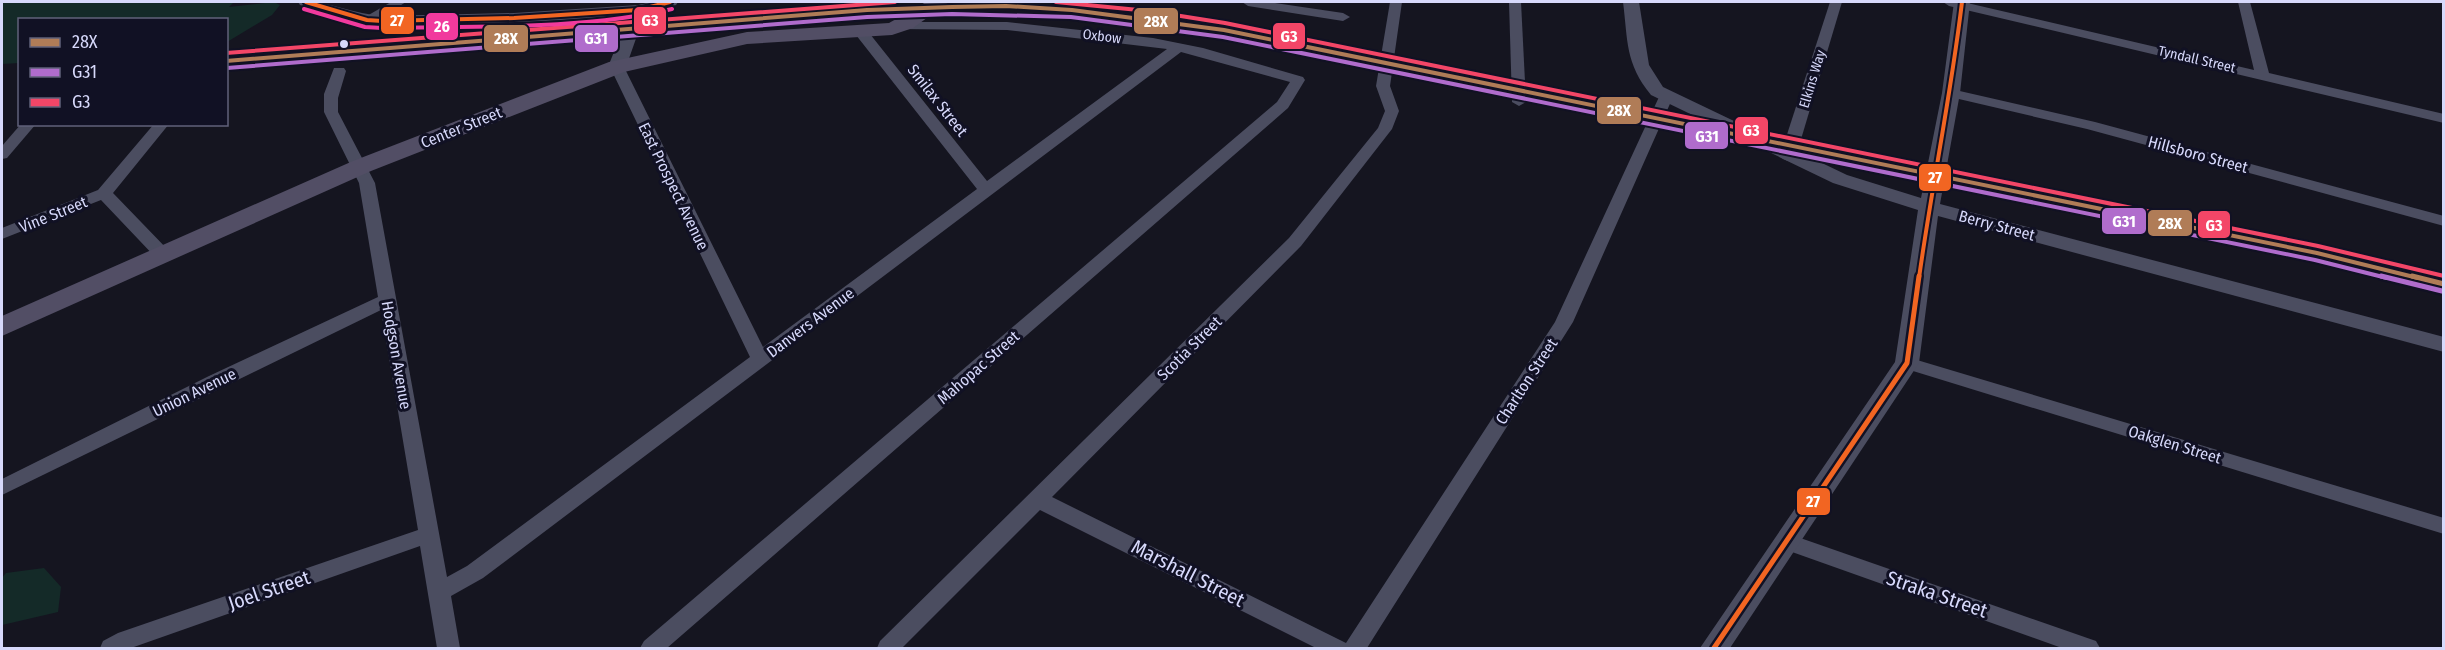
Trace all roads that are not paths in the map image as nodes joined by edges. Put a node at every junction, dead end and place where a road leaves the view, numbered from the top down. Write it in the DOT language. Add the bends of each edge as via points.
graph roads {
  1 [pos="306,2"];
  2 [pos="400,2"];
  3 [pos="670,2"];
  4 [pos="939,2"];
  5 [pos="1248,2"];
  6 [pos="1396,2"];
  7 [pos="1515,2"];
  8 [pos="1631,2"];
  9 [pos="1836,2"];
  10 [pos="1958,2"];
  11 [pos="2244,2"];
  12 [pos="636,15"];
  13 [pos="1343,17"];
  14 [pos="367,20"];
  15 [pos="906,23"];
  16 [pos="861,32"];
  17 [pos="1178,47"];
  18 [pos="617,67"];
  19 [pos="339,71"];
  20 [pos="2262,74"];
  21 [pos="1298,80"];
  22 [pos="1951,93"];
  23 [pos="1666,97"];
  24 [pos="1519,102"];
  25 [pos="2444,119"];
  26 [pos="27,126"];
  27 [pos="160,126"];
  28 [pos="2,155"];
  29 [pos="1788,156"];
  30 [pos="362,166"];
  31 [pos="986,190"];
  32 [pos="104,193"];
  33 [pos="1929,207"];
  34 [pos="2444,221"];
  35 [pos="2,234"];
  36 [pos="164,256"];
  37 [pos="387,300"];
  38 [pos="2,327"];
  39 [pos="2444,345"];
  40 [pos="760,359"];
  41 [pos="1907,363"];
  42 [pos="2,488"];
  43 [pos="1037,499"];
  44 [pos="2444,526"];
  45 [pos="428,535"];
  46 [pos="1786,541"];
  47 [pos="439,592"];
  48 [pos="111,648"];
  49 [pos="449,648"];
  50 [pos="652,648"];
  51 [pos="888,648"];
  52 [pos="1337,648"];
  53 [pos="1354,648"];
  54 [pos="1714,648"];
  55 [pos="2088,648"];
  1 -- 14 [label="street"];
  2 -- 14 [label="street"];
  3 -- 12 [label="street"];
  4 -- 15 [label="main road, Center Street"];
  5 -- 13 [label="street"];
  6 -- 43 [label="street, Scotia Street" via="1383,86 1392,111 1384,129 1295,242"];
  7 -- 24 [label="street"];
  8 -- 23 [label="street, Berry Street" via="1644,75"];
  9 -- 29 [label="street, Elkins Way"];
  10 -- 20 [label="street, Tyndall Street"];
  10 -- 22 [label="street"];
  11 -- 20 [label="street"];
  12 -- 14 [label="street"];
  12 -- 18 [label="street"];
  15 -- 16 [label="main road, Center Street"];
  15 -- 17 [label="street, Oxbow" via="1007,26"];
  16 -- 18 [label="main road, Center Street" via="747,38"];
  16 -- 31 [label="street, Smilax Street"];
  17 -- 21 [label="street, Oxbow"];
  17 -- 31 [label="street, Danvers Avenue"];
  18 -- 30 [label="main road, Center Street"];
  18 -- 40 [label="street, East Prospect Avenue"];
  19 -- 30 [label="street, Hodgson Avenue" via="330,102 334,122"];
  20 -- 25 [label="street, Tyndall Street"];
  21 -- 50 [label="street, Mahopac Street" via="1283,105"];
  22 -- 33 [label="street"];
  22 -- 34 [label="street, Hillsboro Street" via="2090,125"];
  23 -- 29 [label="street, Berry Street"];
  23 -- 53 [label="street, Charlton Street" via="1564,322"];
  26 -- 28 [label="street"];
  27 -- 32 [label="street"];
  29 -- 33 [label="street, Berry Street" via="1840,179"];
  30 -- 36 [label="main road, Center Street"];
  30 -- 37 [label="street, Hodgson Avenue"];
  31 -- 40 [label="street, Danvers Avenue"];
  32 -- 35 [label="street, Vine Street"];
  32 -- 36 [label="street"];
  33 -- 39 [label="street, Berry Street"];
  33 -- 41 [label="street"];
  36 -- 38 [label="main road, Center Street"];
  37 -- 42 [label="street, Union Avenue"];
  37 -- 45 [label="street, Hodgson Avenue"];
  40 -- 47 [label="street, Danvers Avenue" via="475,572"];
  41 -- 44 [label="street, Oakglen Street"];
  41 -- 46 [label="street"];
  43 -- 51 [label="street, Scotia Street"];
  43 -- 52 [label="street, Marshall Street"];
  45 -- 47 [label="street, Hodgson Avenue"];
  45 -- 48 [label="street, Joel Street"];
  46 -- 54 [label="street"];
  46 -- 55 [label="street, Straka Street"];
  47 -- 49 [label="street, Hodgson Avenue"];
}
